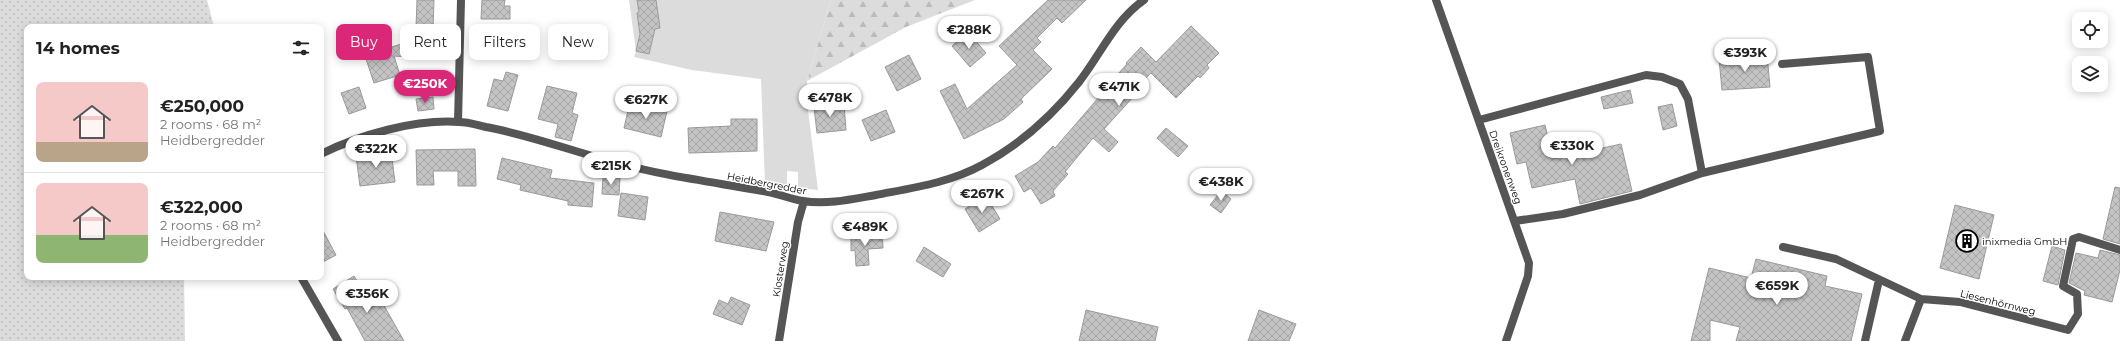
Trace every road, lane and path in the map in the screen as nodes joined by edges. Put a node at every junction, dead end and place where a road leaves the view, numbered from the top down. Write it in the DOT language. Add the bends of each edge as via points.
graph roads {
  1 [pos="461,0"];
  2 [pos="1144,0"];
  3 [pos="1436,0"];
  4 [pos="1782,64"];
  5 [pos="1479,120"];
  6 [pos="458,122"];
  7 [pos="324,153"];
  8 [pos="1702,173"];
  9 [pos="804,201"];
  10 [pos="1515,221"];
  11 [pos="1783,247"];
  12 [pos="2120,250"];
  13 [pos="303,280"];
  14 [pos="1879,280"];
  15 [pos="1921,299"];
  16 [pos="338,341"];
  17 [pos="778,341"];
  18 [pos="1506,341"];
  19 [pos="1865,341"];
  20 [pos="1905,341"];
  1 -- 6 [label="street"];
  2 -- 9 [label="street, Heidbergredder" via="1131,10 1113,32 1080,81 1053,112 1018,142 981,166 934,184 839,201"];
  3 -- 5 [label="street, Dreikronenweg"];
  4 -- 8 [label="street" via="1868,57 1880,131"];
  5 -- 8 [label="street" via="1646,76 1662,77 1680,84 1688,99"];
  5 -- 10 [label="street, Dreikronenweg"];
  6 -- 7 [label="street, Heidbergredder" via="391,129 342,144"];
  6 -- 9 [label="street, Heidbergredder" via="518,133 615,163 708,183 766,191"];
  8 -- 10 [label="street" via="1640,195 1563,214"];
  9 -- 17 [label="street, Klosterweg" via="798,222"];
  10 -- 18 [label="street, Dreikronenweg" via="1530,263"];
  11 -- 14 [label="street, Liesenhörnweg" via="1836,259"];
  12 -- 15 [label="street, Liesenhörnweg" via="2079,237 2073,239 2063,286 2077,294 2078,314 2068,330 1960,302"];
  13 -- 16 [label="street"];
  14 -- 15 [label="street, Liesenhörnweg"];
  14 -- 19 [label="street"];
  15 -- 20 [label="street"];
}
